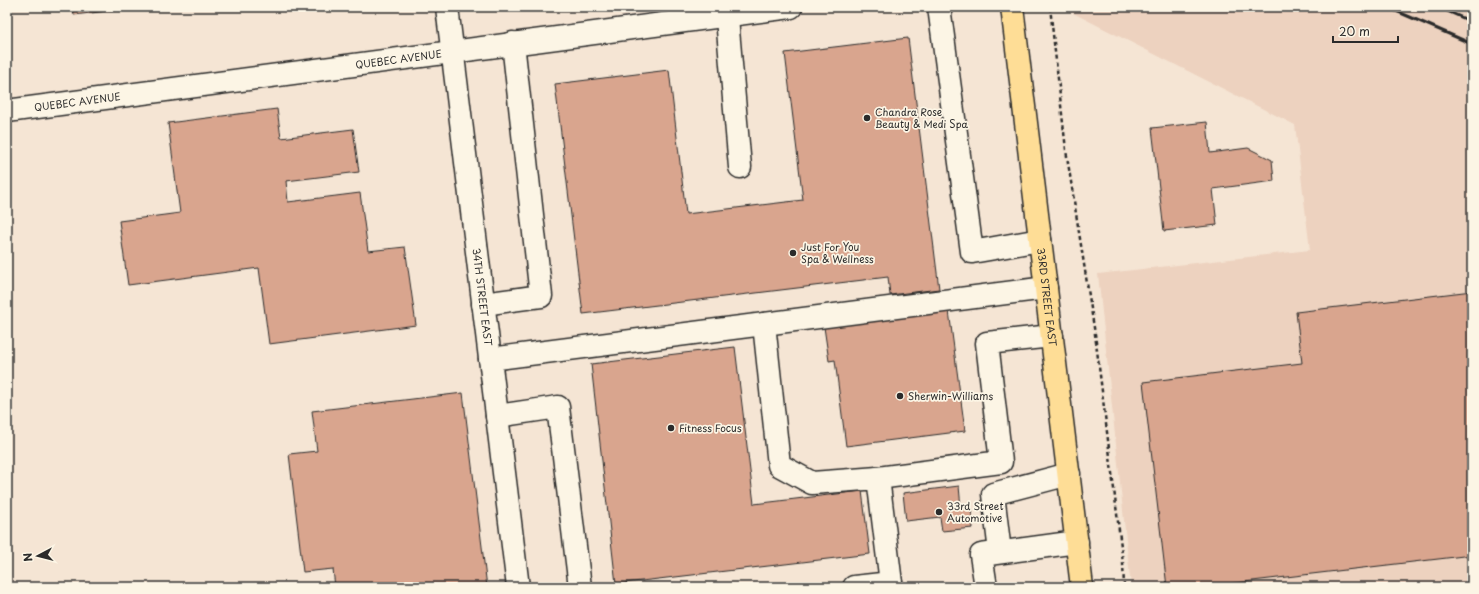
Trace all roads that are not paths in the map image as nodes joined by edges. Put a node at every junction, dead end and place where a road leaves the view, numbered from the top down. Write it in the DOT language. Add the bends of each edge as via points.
graph roads {
  1 [pos="447,7"];
  2 [pos="791,7"];
  3 [pos="939,7"];
  4 [pos="1012,7"];
  5 [pos="727,11"];
  6 [pos="513,43"];
  7 [pos="453,52"];
  8 [pos="7,111"];
  9 [pos="740,167"];
  10 [pos="1040,240"];
  11 [pos="1046,288"];
  12 [pos="483,304"];
  13 [pos="764,324"];
  14 [pos="1052,336"];
  15 [pos="490,359"];
  16 [pos="497,416"];
  17 [pos="1069,474"];
  18 [pos="878,478"];
  19 [pos="1077,542"];
  20 [pos="1000,552"];
  21 [pos="892,585"];
  22 [pos="518,587"];
  23 [pos="580,587"];
  24 [pos="854,587"];
  25 [pos="986,587"];
  26 [pos="1082,587"];
  1 -- 7 [label="street, 34TH STREET EAST"];
  2 -- 5 [label="street, QUEBEC AVENUE"];
  3 -- 10 [label="street" via="972,252"];
  4 -- 10 [label="main road, 33RD STREET EAST"];
  5 -- 6 [label="street, QUEBEC AVENUE"];
  5 -- 9 [label="street"];
  6 -- 7 [label="street, QUEBEC AVENUE"];
  6 -- 12 [label="street" via="541,296"];
  7 -- 8 [label="street, QUEBEC AVENUE"];
  7 -- 12 [label="street, 34TH STREET EAST"];
  10 -- 11 [label="main road, 33RD STREET EAST"];
  11 -- 13 [label="street"];
  11 -- 14 [label="main road, 33RD STREET EAST"];
  12 -- 15 [label="street, 34TH STREET EAST"];
  13 -- 15 [label="street"];
  13 -- 18 [label="street" via="779,465 812,483"];
  14 -- 17 [label="main road, 33RD STREET EAST"];
  14 -- 18 [label="street" via="987,343 1001,462"];
  15 -- 16 [label="street, 34TH STREET EAST"];
  16 -- 22 [label="street, 34TH STREET EAST"];
  16 -- 23 [label="street" via="558,407"];
  17 -- 19 [label="main road, 33RD STREET EAST"];
  17 -- 20 [label="street" via="993,494"];
  18 -- 21 [label="street"];
  19 -- 20 [label="street"];
  19 -- 26 [label="main road, 33RD STREET EAST"];
  20 -- 25 [label="street" via="981,555"];
  21 -- 24 [label="street"];
}
